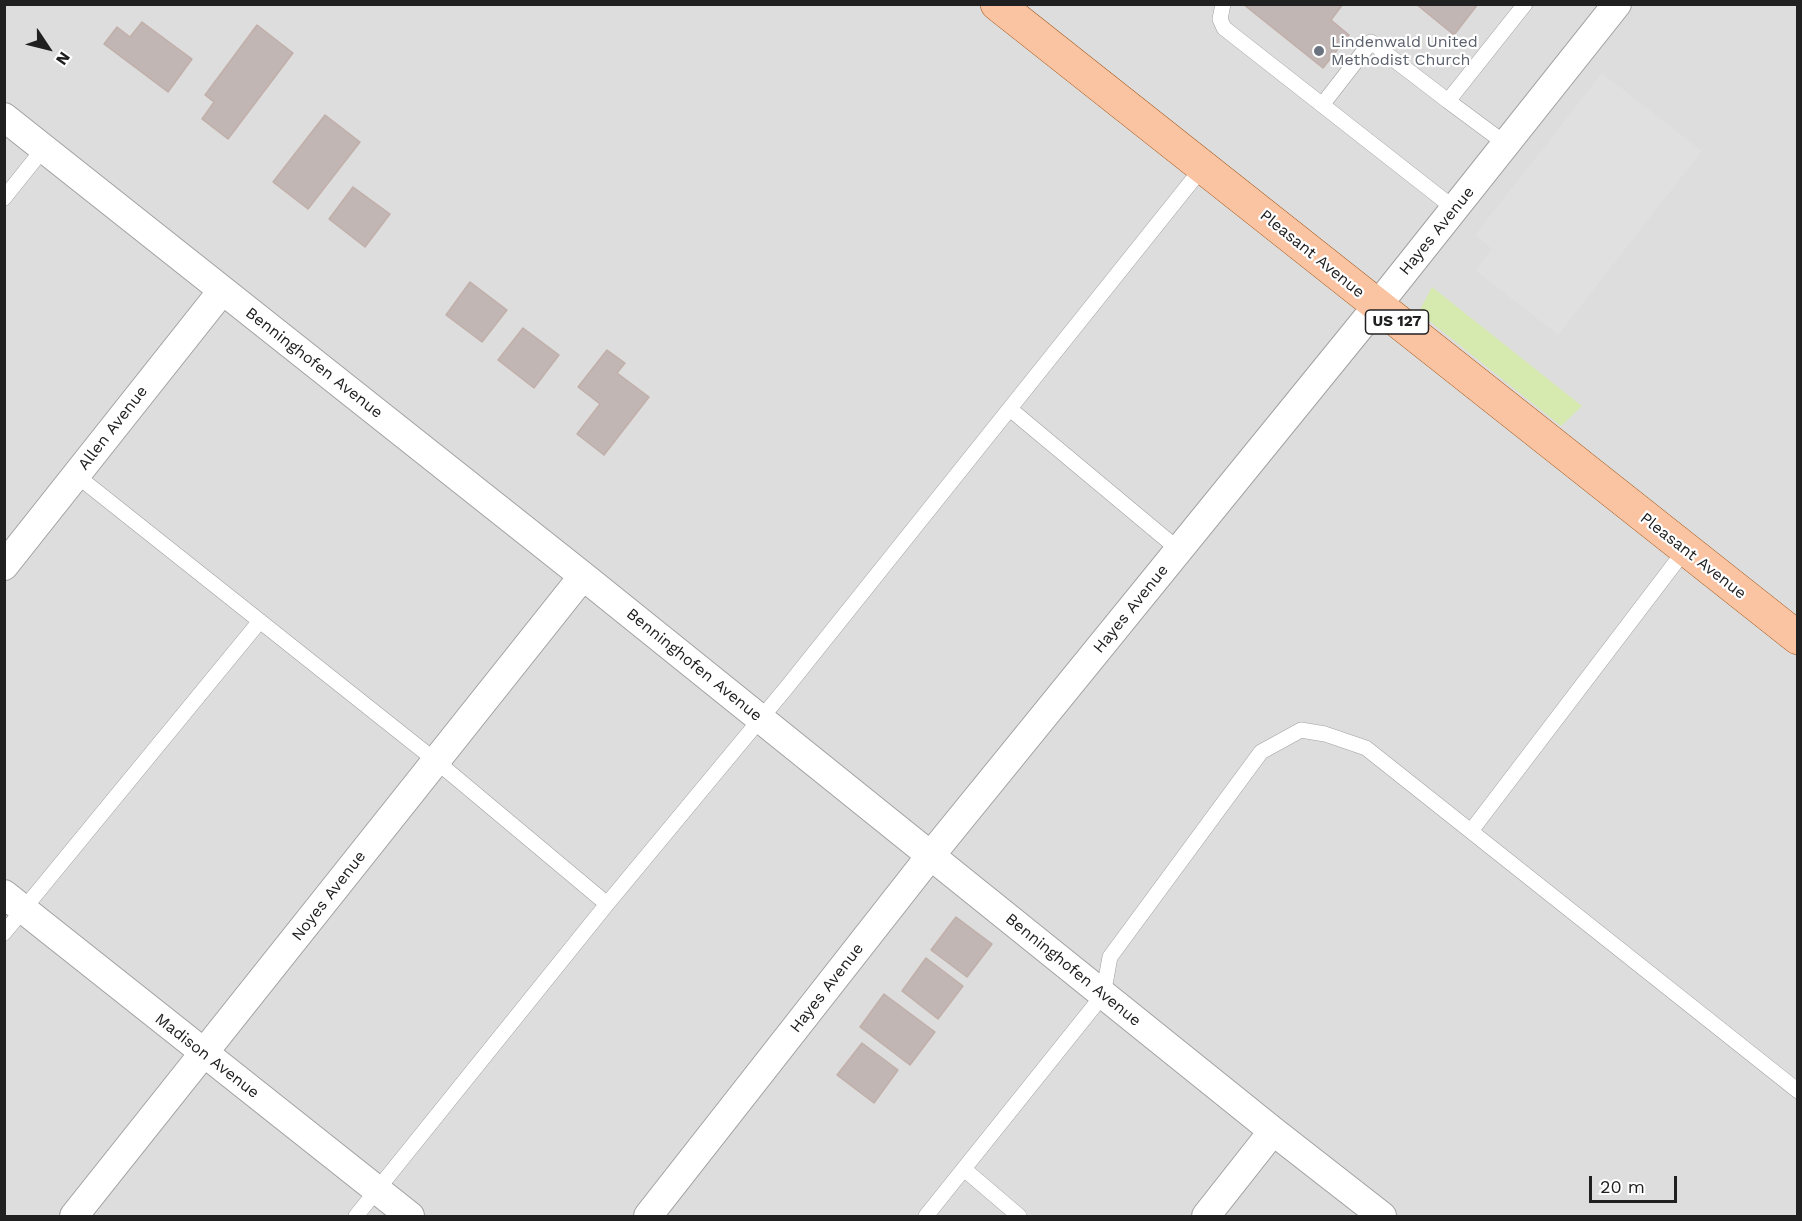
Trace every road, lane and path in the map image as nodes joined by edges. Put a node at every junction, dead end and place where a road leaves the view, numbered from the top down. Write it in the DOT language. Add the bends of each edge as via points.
graph roads {
  1 [pos="997,4"];
  2 [pos="1223,4"];
  3 [pos="1526,4"];
  4 [pos="1617,4"];
  5 [pos="1448,101"];
  6 [pos="1322,105"];
  7 [pos="4,117"];
  8 [pos="1506,144"];
  9 [pos="44,148"];
  10 [pos="1203,167"];
  11 [pos="4,198"];
  12 [pos="1455,209"];
  13 [pos="222,291"];
  14 [pos="1377,306"];
  15 [pos="1010,409"];
  16 [pos="76,475"];
  17 [pos="1179,550"];
  18 [pos="1685,550"];
  19 [pos="4,566"];
  20 [pos="583,576"];
  21 [pos="260,621"];
  22 [pos="1797,638"];
  23 [pos="761,719"];
  24 [pos="436,761"];
  25 [pos="1471,831"];
  26 [pos="931,855"];
  27 [pos="14,901"];
  28 [pos="607,904"];
  29 [pos="4,933"];
  30 [pos="1103,995"];
  31 [pos="205,1053"];
  32 [pos="1797,1091"];
  33 [pos="1274,1131"];
  34 [pos="964,1169"];
  35 [pos="377,1190"];
  36 [pos="74,1216"];
  37 [pos="356,1216"];
  38 [pos="410,1216"];
  39 [pos="648,1216"];
  40 [pos="926,1216"];
  41 [pos="1018,1216"];
  42 [pos="1206,1216"];
  43 [pos="1382,1216"];
  1 -- 10 [label="main road, Pleasant Avenue / US 127"];
  2 -- 6 [label="lane" via="1220,20 1224,28"];
  3 -- 5 [label="lane"];
  4 -- 8 [label="street, Hayes Avenue"];
  5 -- 6 [label="lane" via="1371,42"];
  5 -- 8 [label="lane"];
  6 -- 12 [label="lane"];
  7 -- 9 [label="street, Benninghofen Avenue"];
  8 -- 12 [label="street, Hayes Avenue"];
  9 -- 11 [label="lane"];
  9 -- 13 [label="street, Benninghofen Avenue"];
  10 -- 14 [label="main road, Pleasant Avenue / US 127"];
  10 -- 15 [label="lane"];
  12 -- 14 [label="street, Hayes Avenue"];
  13 -- 16 [label="street, Allen Avenue"];
  13 -- 20 [label="street, Benninghofen Avenue"];
  14 -- 17 [label="street, Hayes Avenue"];
  14 -- 18 [label="main road, Pleasant Avenue / US 127"];
  15 -- 17 [label="lane"];
  15 -- 23 [label="lane"];
  16 -- 19 [label="street, Allen Avenue"];
  16 -- 21 [label="lane"];
  17 -- 26 [label="street, Hayes Avenue"];
  18 -- 22 [label="main road, Pleasant Avenue / US 127"];
  18 -- 25 [label="lane"];
  20 -- 23 [label="street, Benninghofen Avenue"];
  20 -- 24 [label="street, Noyes Avenue"];
  21 -- 24 [label="lane"];
  21 -- 27 [label="lane"];
  23 -- 26 [label="street, Benninghofen Avenue"];
  23 -- 28 [label="lane"];
  24 -- 28 [label="lane"];
  24 -- 31 [label="street, Noyes Avenue"];
  25 -- 30 [label="lane" via="1366,748 1301,730 1261,752 1110,957"];
  25 -- 32 [label="lane"];
  26 -- 30 [label="street, Benninghofen Avenue"];
  26 -- 39 [label="street, Hayes Avenue"];
  27 -- 29 [label="lane"];
  27 -- 31 [label="street, Madison Avenue"];
  28 -- 35 [label="lane"];
  30 -- 33 [label="street, Benninghofen Avenue"];
  30 -- 34 [label="lane"];
  31 -- 35 [label="street, Madison Avenue"];
  31 -- 36 [label="street, Noyes Avenue"];
  33 -- 42 [label="street"];
  33 -- 43 [label="street, Benninghofen Avenue"];
  34 -- 40 [label="lane"];
  34 -- 41 [label="lane"];
  35 -- 37 [label="lane"];
  35 -- 38 [label="street, Madison Avenue"];
}
